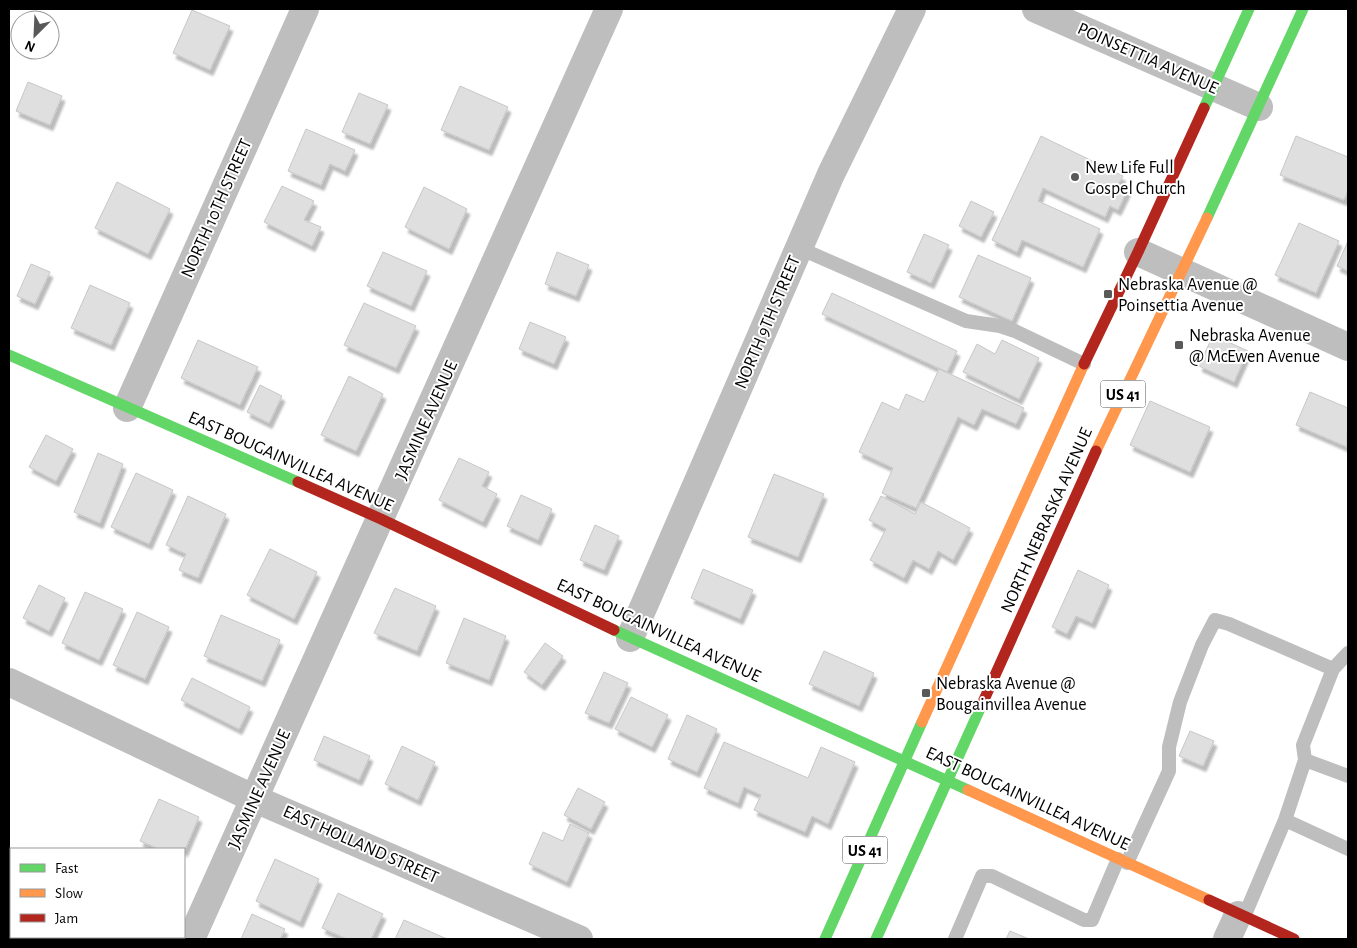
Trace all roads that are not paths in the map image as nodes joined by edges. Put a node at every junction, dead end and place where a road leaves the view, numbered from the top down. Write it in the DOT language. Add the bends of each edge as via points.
graph roads {
  1 [pos="305,9"];
  2 [pos="609,9"];
  3 [pos="912,9"];
  4 [pos="1036,9"];
  5 [pos="1249,9"];
  6 [pos="1303,9"];
  7 [pos="1214,87"];
  8 [pos="1259,107"];
  9 [pos="799,248"];
  10 [pos="1138,252"];
  11 [pos="1182,271"];
  12 [pos="1348,347"];
  13 [pos="9,355"];
  14 [pos="1084,364"];
  15 [pos="127,408"];
  16 [pos="381,519"];
  17 [pos="630,638"];
  18 [pos="1348,653"];
  19 [pos="1333,669"];
  20 [pos="9,682"];
  21 [pos="1305,760"];
  22 [pos="906,761"];
  23 [pos="1348,776"];
  24 [pos="948,781"];
  25 [pos="255,799"];
  26 [pos="1285,820"];
  27 [pos="1348,849"];
  28 [pos="1122,861"];
  29 [pos="1241,916"];
  30 [pos="191,939"];
  31 [pos="579,939"];
  32 [pos="825,939"];
  33 [pos="876,939"];
  34 [pos="955,939"];
  35 [pos="1227,939"];
  36 [pos="1294,939"];
  1 -- 15 [label="street, NORTH 10TH STREET"];
  2 -- 16 [label="street, JASMINE AVENUE"];
  3 -- 9 [label="street, NORTH 9TH STREET" via="831,174"];
  4 -- 7 [label="street, POINSETTIA AVENUE"];
  5 -- 7 [label="main road, NORTH NEBRASKA AVENUE / US 41"];
  6 -- 8 [label="main road, NORTH NEBRASKA AVENUE / US 41"];
  7 -- 8 [label="street, POINSETTIA AVENUE"];
  7 -- 10 [label="main road, NORTH NEBRASKA AVENUE / US 41"];
  8 -- 11 [label="main road, NORTH NEBRASKA AVENUE / US 41"];
  9 -- 14 [label="lane" via="966,321 1015,331"];
  9 -- 17 [label="street, NORTH 9TH STREET"];
  10 -- 11 [label="street"];
  10 -- 14 [label="main road, NORTH NEBRASKA AVENUE / US 41"];
  11 -- 12 [label="street"];
  11 -- 24 [label="main road, NORTH NEBRASKA AVENUE / US 41" via="1107,427"];
  13 -- 15 [label="main road, EAST BOUGAINVILLEA AVENUE"];
  14 -- 22 [label="main road, NORTH NEBRASKA AVENUE / US 41"];
  15 -- 16 [label="main road, EAST BOUGAINVILLEA AVENUE"];
  16 -- 17 [label="main road, EAST BOUGAINVILLEA AVENUE"];
  16 -- 25 [label="street, JASMINE AVENUE"];
  17 -- 22 [label="main road, EAST BOUGAINVILLEA AVENUE"];
  18 -- 19 [label="lane"];
  19 -- 21 [label="lane" via="1303,745"];
  19 -- 28 [label="lane" via="1215,620 1180,702 1169,747 1169,771"];
  20 -- 25 [label="street, EAST HOLLAND STREET"];
  21 -- 23 [label="lane"];
  21 -- 26 [label="lane"];
  22 -- 24 [label="main road, EAST BOUGAINVILLEA AVENUE"];
  22 -- 32 [label="main road, NORTH NEBRASKA AVENUE / US 41"];
  24 -- 28 [label="main road, EAST BOUGAINVILLEA AVENUE"];
  24 -- 33 [label="main road, NORTH NEBRASKA AVENUE / US 41"];
  25 -- 30 [label="street, JASMINE AVENUE"];
  25 -- 31 [label="street, EAST HOLLAND STREET"];
  26 -- 27 [label="lane"];
  26 -- 29 [label="lane"];
  28 -- 29 [label="main road, EAST BOUGAINVILLEA AVENUE"];
  28 -- 34 [label="lane" via="1092,920 1084,920 992,876 982,876"];
  29 -- 35 [label="street"];
  29 -- 36 [label="main road, EAST BOUGAINVILLEA AVENUE"];
}
